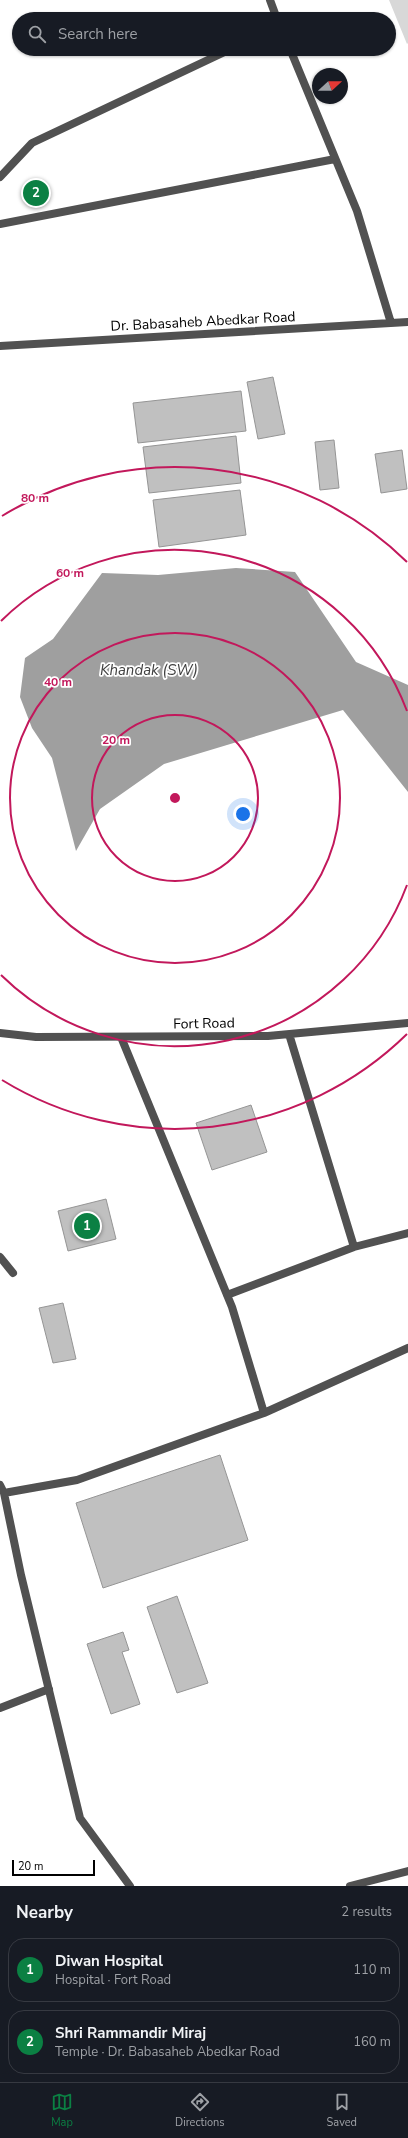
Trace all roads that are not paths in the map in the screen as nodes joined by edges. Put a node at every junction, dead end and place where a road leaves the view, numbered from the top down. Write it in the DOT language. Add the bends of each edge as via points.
graph roads {
  1 [pos="270,0"];
  2 [pos="274,12"];
  3 [pos="216,56"];
  4 [pos="293,56"];
  5 [pos="335,159"];
  6 [pos="0,177"];
  7 [pos="0,224"];
  8 [pos="408,322"];
  9 [pos="391,323"];
  10 [pos="0,346"];
  11 [pos="408,1022"];
  12 [pos="0,1032"];
  13 [pos="289,1034"];
  14 [pos="121,1037"];
  15 [pos="408,1232"];
  16 [pos="354,1247"];
  17 [pos="0,1257"];
  18 [pos="13,1273"];
  19 [pos="227,1295"];
  20 [pos="408,1348"];
  21 [pos="264,1413"];
  22 [pos="0,1485"];
  23 [pos="4,1493"];
  24 [pos="49,1689"];
  25 [pos="0,1708"];
  26 [pos="408,1871"];
  27 [pos="130,1886"];
  28 [pos="350,1886"];
  1 -- 2 [label="street"];
  3 -- 6 [label="street" via="32,143"];
  4 -- 5 [label="street"];
  5 -- 7 [label="street"];
  5 -- 9 [label="street" via="357,212"];
  8 -- 9 [label="street, Dr. Babasaheb Abedkar Road"];
  9 -- 10 [label="street, Dr. Babasaheb Abedkar Road"];
  11 -- 13 [label="street, Fort Road"];
  12 -- 14 [label="street, Fort Road" via="36,1037"];
  13 -- 14 [label="street, Fort Road"];
  13 -- 16 [label="street"];
  14 -- 19 [label="street"];
  15 -- 16 [label="street"];
  16 -- 19 [label="street"];
  17 -- 18 [label="street"];
  19 -- 21 [label="street"];
  20 -- 21 [label="street"];
  21 -- 23 [label="street" via="77,1480"];
  22 -- 23 [label="street"];
  23 -- 24 [label="street"];
  24 -- 25 [label="street"];
  24 -- 27 [label="street" via="80,1818"];
  26 -- 28 [label="street"];
}
